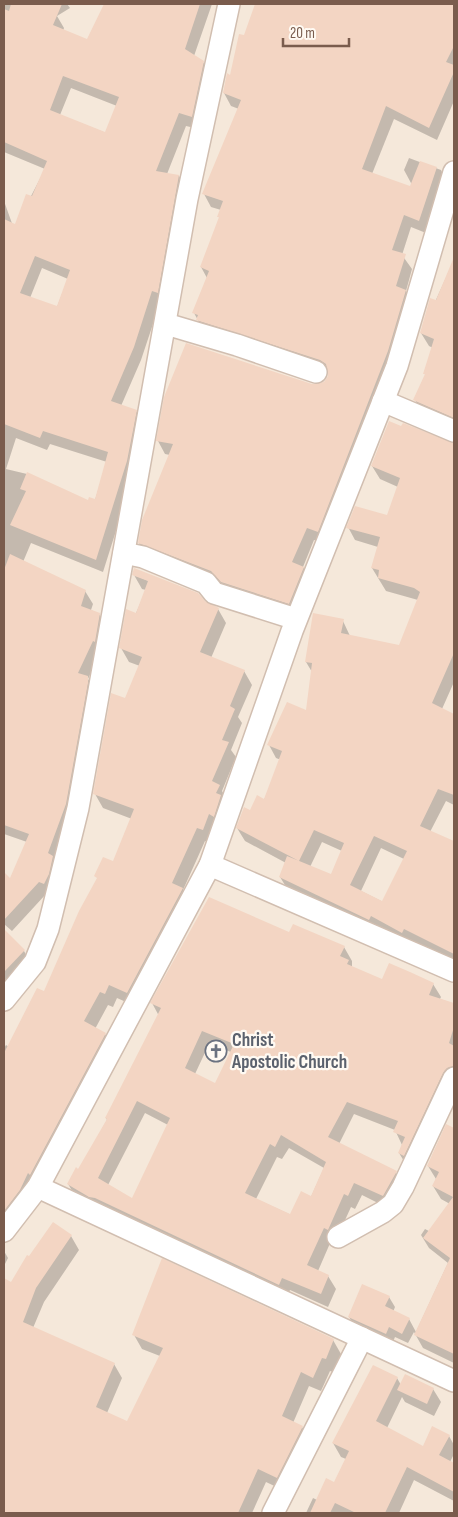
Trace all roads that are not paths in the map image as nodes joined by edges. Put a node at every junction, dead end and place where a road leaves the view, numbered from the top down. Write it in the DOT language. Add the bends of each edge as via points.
graph roads {
  1 [pos="229,4"];
  2 [pos="454,172"];
  3 [pos="166,324"];
  4 [pos="316,372"];
  5 [pos="383,401"];
  6 [pos="454,431"];
  7 [pos="124,552"];
  8 [pos="296,620"];
  9 [pos="210,865"];
  10 [pos="454,972"];
  11 [pos="4,1000"];
  12 [pos="454,1078"];
  13 [pos="38,1187"];
  14 [pos="4,1231"];
  15 [pos="338,1237"];
  16 [pos="362,1338"];
  17 [pos="454,1381"];
  18 [pos="273,1513"];
  1 -- 3 [label="street" via="187,199"];
  2 -- 5 [label="street" via="397,366"];
  3 -- 4 [label="street"];
  3 -- 7 [label="street"];
  5 -- 6 [label="street"];
  5 -- 8 [label="street"];
  7 -- 8 [label="street" via="206,582 214,593"];
  7 -- 11 [label="street" via="78,808 48,929 35,962"];
  8 -- 9 [label="street"];
  9 -- 10 [label="street"];
  9 -- 13 [label="street"];
  12 -- 15 [label="street" via="393,1204"];
  13 -- 14 [label="street"];
  13 -- 16 [label="street"];
  16 -- 17 [label="street"];
  16 -- 18 [label="street"];
}
